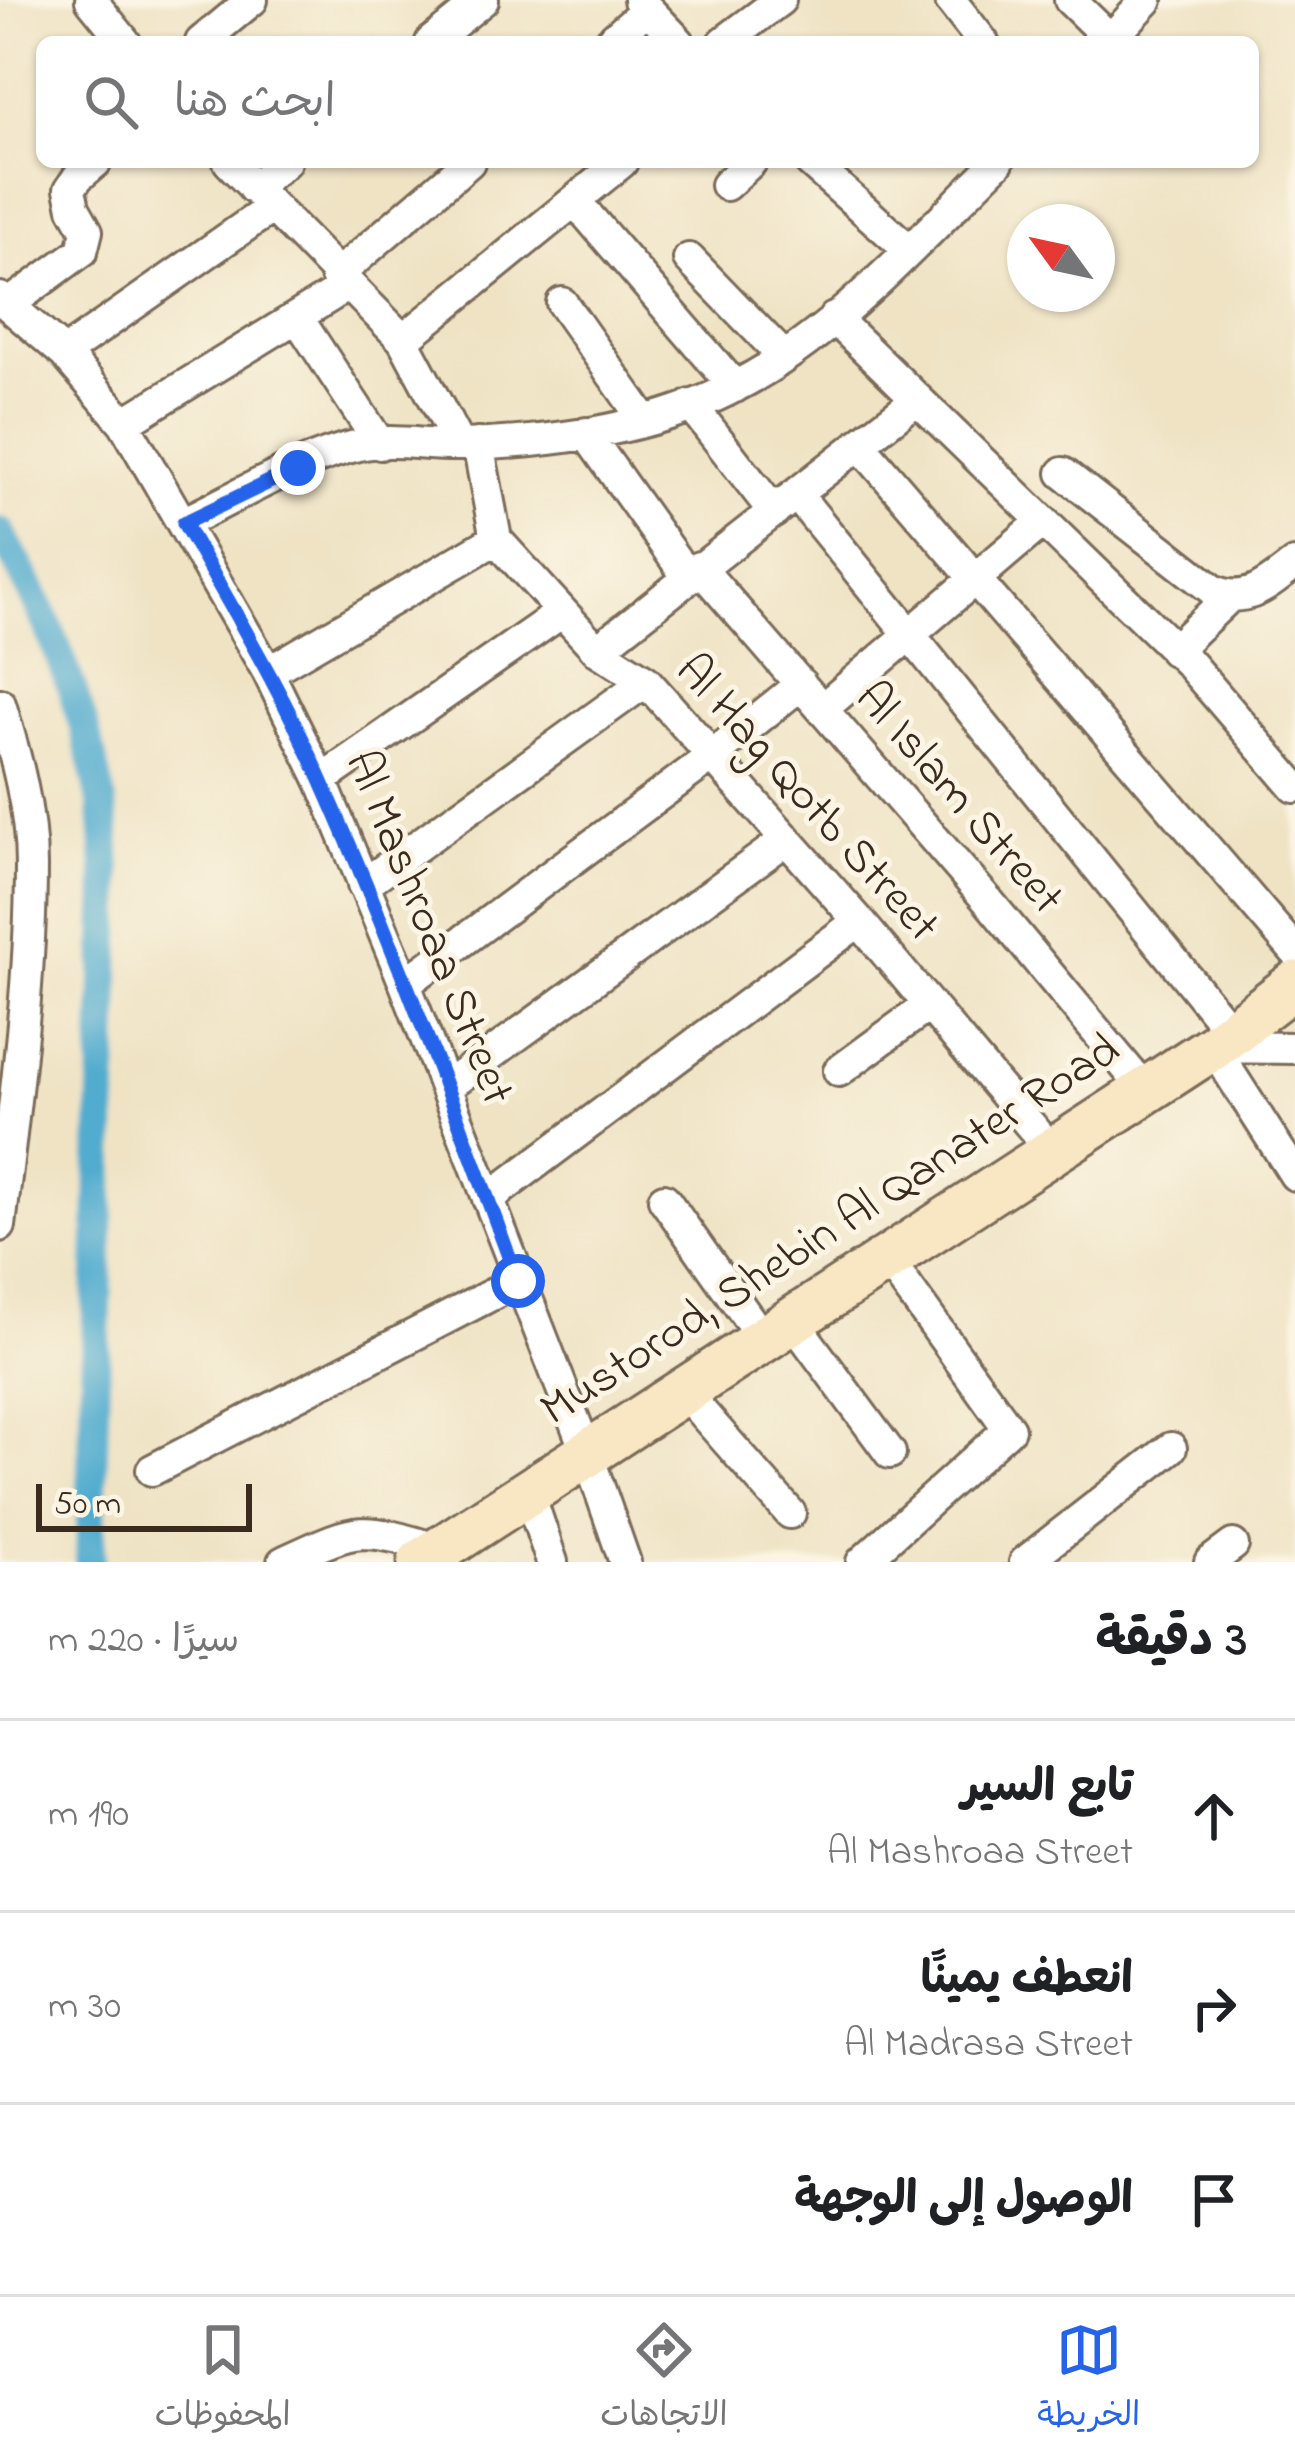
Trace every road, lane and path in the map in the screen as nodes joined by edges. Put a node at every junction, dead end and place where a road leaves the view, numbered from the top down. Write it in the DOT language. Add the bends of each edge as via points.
graph roads {
  1 [pos="252,0"];
  2 [pos="483,0"];
  3 [pos="780,0"];
  4 [pos="950,0"];
  5 [pos="1070,0"];
  6 [pos="1147,0"];
  7 [pos="93,1"];
  8 [pos="644,4"];
  9 [pos="120,36"];
  10 [pos="208,36"];
  11 [pos="438,36"];
  12 [pos="615,36"];
  13 [pos="673,36"];
  14 [pos="732,36"];
  15 [pos="971,36"];
  16 [pos="1104,36"];
  17 [pos="1114,36"];
  18 [pos="90,168"];
  19 [pos="234,168"];
  20 [pos="281,168"];
  21 [pos="463,168"];
  22 [pos="615,168"];
  23 [pos="744,168"];
  24 [pos="825,168"];
  25 [pos="992,168"];
  26 [pos="726,185"];
  27 [pos="262,198"];
  28 [pos="574,201"];
  29 [pos="909,250"];
  30 [pos="689,259"];
  31 [pos="341,281"];
  32 [pos="4,301"];
  33 [pos="562,303"];
  34 [pos="297,316"];
  35 [pos="834,318"];
  36 [pos="403,340"];
  37 [pos="64,353"];
  38 [pos="784,357"];
  39 [pos="735,387"];
  40 [pos="916,400"];
  41 [pos="691,405"];
  42 [pos="645,421"];
  43 [pos="124,423"];
  44 [pos="586,433"];
  45 [pos="380,444"];
  46 [pos="468,445"];
  47 [pos="860,445"];
  48 [pos="1064,473"];
  49 [pos="786,504"];
  50 [pos="1042,522"];
  51 [pos="184,523"];
  52 [pos="496,539"];
  53 [pos="1295,564"];
  54 [pos="693,571"];
  55 [pos="974,579"];
  56 [pos="1229,597"];
  57 [pos="562,612"];
  58 [pos="909,634"];
  59 [pos="597,650"];
  60 [pos="1174,650"];
  61 [pos="268,672"];
  62 [pos="646,681"];
  63 [pos="801,684"];
  64 [pos="0,704"];
  65 [pos="822,709"];
  66 [pos="712,756"];
  67 [pos="321,780"];
  68 [pos="1295,787"];
  69 [pos="788,839"];
  70 [pos="363,885"];
  71 [pos="859,921"];
  72 [pos="1295,951"];
  73 [pos="405,983"];
  74 [pos="1295,984"];
  75 [pos="929,1005"];
  76 [pos="1223,1040"];
  77 [pos="1295,1048"];
  78 [pos="839,1071"];
  79 [pos="446,1088"];
  80 [pos="1145,1091"];
  81 [pos="1052,1151"];
  82 [pos="1295,1175"];
  83 [pos="488,1199"];
  84 [pos="664,1199"];
  85 [pos="0,1226"];
  86 [pos="886,1259"];
  87 [pos="518,1281"];
  88 [pos="777,1329"];
  89 [pos="683,1391"];
  90 [pos="1171,1448"];
  91 [pos="587,1453"];
  92 [pos="890,1453"];
  93 [pos="152,1470"];
  94 [pos="529,1494"];
  95 [pos="790,1513"];
  96 [pos="430,1556"];
  97 [pos="629,1557"];
  98 [pos="283,1562"];
  99 [pos="553,1562"];
  100 [pos="862,1562"];
  101 [pos="1024,1562"];
  1 -- 10 [label="street"];
  2 -- 11 [label="street"];
  3 -- 14 [label="street"];
  4 -- 15 [label="street"];
  5 -- 16 [label="street"];
  6 -- 17 [label="street"];
  7 -- 9 [label="street"];
  8 -- 12 [label="street"];
  8 -- 13 [label="street"];
  18 -- 32 [label="street" via="70,189 87,230 82,250"];
  19 -- 27 [label="street"];
  20 -- 27 [label="street"];
  21 -- 31 [label="street"];
  22 -- 28 [label="street"];
  23 -- 26 [label="street"];
  24 -- 29 [label="street"];
  25 -- 29 [label="street"];
  27 -- 31 [label="street"];
  27 -- 37 [label="street"];
  28 -- 36 [label="street"];
  28 -- 39 [label="street"];
  29 -- 35 [label="street"];
  30 -- 38 [label="street"];
  31 -- 34 [label="street"];
  31 -- 36 [label="street"];
  32 -- 37 [label="street, Al Mashroaa Street"];
  33 -- 42 [label="street"];
  34 -- 43 [label="street"];
  34 -- 45 [label="street"];
  35 -- 38 [label="street"];
  35 -- 40 [label="street"];
  36 -- 46 [label="street"];
  37 -- 43 [label="street, Al Mashroaa Street"];
  38 -- 39 [label="street"];
  39 -- 41 [label="street"];
  40 -- 47 [label="street"];
  40 -- 50 [label="street"];
  41 -- 42 [label="street"];
  41 -- 49 [label="street"];
  42 -- 44 [label="street"];
  43 -- 51 [label="street, Al Mashroaa Street"];
  44 -- 46 [label="street"];
  44 -- 54 [label="street, Al Islam Street"];
  45 -- 46 [label="street"];
  45 -- 51 [label="street" via="298,468"];
  46 -- 52 [label="street"];
  47 -- 49 [label="street"];
  47 -- 55 [label="street"];
  48 -- 56 [label="street"];
  49 -- 54 [label="street"];
  49 -- 58 [label="street"];
  50 -- 55 [label="street"];
  50 -- 60 [label="street"];
  51 -- 61 [label="street, Al Mashroaa Street"];
  52 -- 57 [label="street, Al Hag Qotb Street"];
  52 -- 61 [label="street"];
  53 -- 56 [label="street" via="1246,597"];
  54 -- 59 [label="street"];
  54 -- 63 [label="street, Al Islam Street"];
  55 -- 58 [label="street"];
  55 -- 72 [label="street"];
  56 -- 60 [label="street"];
  57 -- 59 [label="street, Al Hag Qotb Street"];
  57 -- 67 [label="street"];
  58 -- 65 [label="street"];
  58 -- 76 [label="street"];
  59 -- 62 [label="street, Al Hag Qotb Street"];
  60 -- 68 [label="street"];
  61 -- 67 [label="street, Al Mashroaa Street"];
  62 -- 66 [label="street, Al Hag Qotb Street"];
  62 -- 70 [label="street"];
  63 -- 65 [label="street, Al Islam Street"];
  63 -- 66 [label="street"];
  64 -- 85 [label="street" via="21,772 32,864"];
  65 -- 80 [label="street, Al Islam Street"];
  66 -- 69 [label="street, Al Hag Qotb Street"];
  66 -- 73 [label="street"];
  67 -- 70 [label="street, Al Mashroaa Street"];
  69 -- 71 [label="street, Al Hag Qotb Street"];
  69 -- 79 [label="street"];
  70 -- 73 [label="street, Al Mashroaa Street"];
  71 -- 75 [label="street, Al Hag Qotb Street"];
  71 -- 83 [label="street"];
  73 -- 79 [label="street, Al Mashroaa Street"];
  74 -- 76 [label="main road, Mustorod, Shebin Al Qanater Road"];
  75 -- 78 [label="street"];
  75 -- 81 [label="street, Al Hag Qotb Street"];
  76 -- 77 [label="street"];
  76 -- 80 [label="main road, Mustorod, Shebin Al Qanater Road"];
  76 -- 82 [label="street"];
  79 -- 83 [label="street, Al Mashroaa Street"];
  80 -- 81 [label="main road, Mustorod, Shebin Al Qanater Road"];
  81 -- 86 [label="main road, Mustorod, Shebin Al Qanater Road"];
  83 -- 87 [label="street, Al Mashroaa Street"];
  84 -- 88 [label="street"];
  86 -- 88 [label="main road, Mustorod, Shebin Al Qanater Road"];
  86 -- 100 [label="street" via="1009,1431"];
  87 -- 91 [label="street, Al Mashroaa Street"];
  87 -- 93 [label="street"];
  88 -- 89 [label="main road, Mustorod, Shebin Al Qanater Road"];
  88 -- 92 [label="street"];
  89 -- 91 [label="main road, Mustorod, Shebin Al Qanater Road"];
  89 -- 95 [label="street"];
  90 -- 101 [label="street"];
  91 -- 94 [label="main road, Mustorod, Shebin Al Qanater Road"];
  91 -- 97 [label="street, Al Mashroaa Street"];
  94 -- 96 [label="main road, Mustorod, Shebin Al Qanater Road"];
  94 -- 99 [label="street"];
  96 -- 98 [label="street" via="360,1530"];
}
